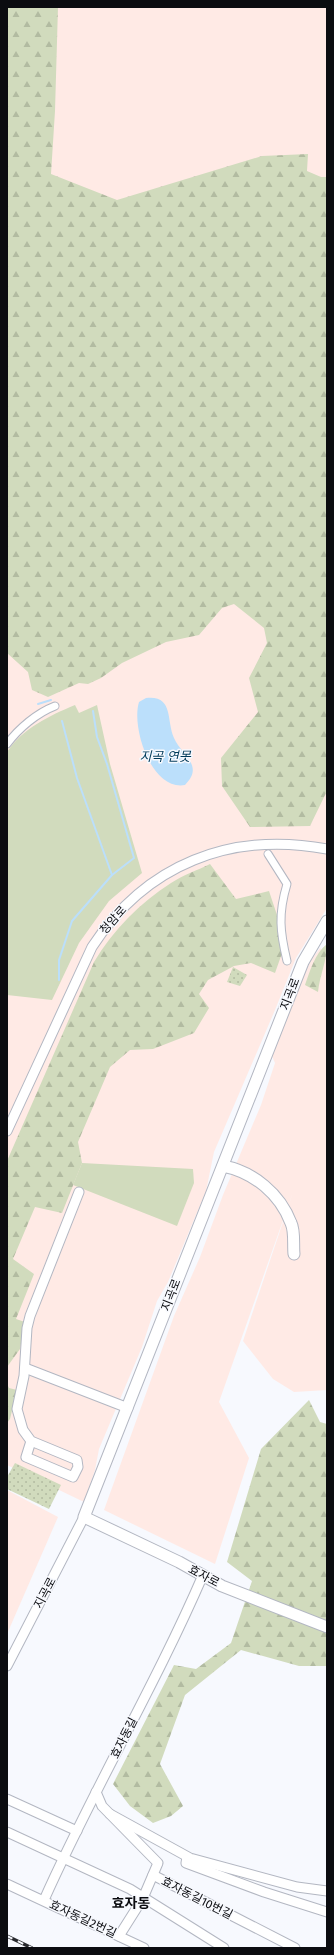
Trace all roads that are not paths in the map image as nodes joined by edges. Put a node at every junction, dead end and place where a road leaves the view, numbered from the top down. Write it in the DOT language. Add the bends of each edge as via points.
graph roads {
  1 [pos="55,706"];
  2 [pos="7,744"];
  3 [pos="327,849"];
  4 [pos="268,854"];
  5 [pos="327,921"];
  6 [pos="287,962"];
  7 [pos="7,1132"];
  8 [pos="223,1166"];
  9 [pos="79,1192"];
  10 [pos="294,1254"];
  11 [pos="25,1368"];
  12 [pos="128,1408"];
  13 [pos="31,1441"];
  14 [pos="84,1517"];
  15 [pos="203,1575"];
  16 [pos="327,1627"];
  17 [pos="7,1666"];
  18 [pos="96,1792"];
  19 [pos="7,1799"];
  20 [pos="110,1814"];
  21 [pos="77,1831"];
  22 [pos="7,1832"];
  23 [pos="187,1857"];
  24 [pos="62,1858"];
  25 [pos="153,1876"];
  26 [pos="7,1884"];
  27 [pos="327,1891"];
  28 [pos="143,1898"];
  29 [pos="44,1900"];
  30 [pos="327,1912"];
  31 [pos="118,1936"];
  32 [pos="144,1948"];
  33 [pos="224,1948"];
  34 [pos="294,1948"];
  1 -- 2 [label="street" via="44,710"];
  3 -- 7 [label="street, 청암로" via="291,844 228,848 186,863 137,896 112,920 92,947"];
  4 -- 6 [label="street" via="287,884 281,905 281,936"];
  5 -- 8 [label="street, 지곡로" via="303,962"];
  8 -- 10 [label="street" via="251,1176 275,1194 292,1224"];
  8 -- 12 [label="street, 지곡로"];
  9 -- 11 [label="street" via="30,1316"];
  11 -- 12 [label="street"];
  11 -- 13 [label="street" via="17,1409 23,1430"];
  12 -- 14 [label="street, 지곡로"];
  13 -- 13 [label="street" via="26,1457 72,1477 78,1467 77,1460"];
  14 -- 15 [label="street, 효자로"];
  14 -- 17 [label="street, 지곡로"];
  15 -- 16 [label="street, 효자로" via="222,1586"];
  15 -- 18 [label="street, 효자동길" via="181,1626"];
  18 -- 20 [label="street, 효자동길10번길" via="102,1806"];
  18 -- 21 [label="street, 효자동길"];
  19 -- 21 [label="street"];
  20 -- 23 [label="street"];
  20 -- 25 [label="street, 효자동길10번길" via="158,1863"];
  21 -- 24 [label="street, 효자동길"];
  22 -- 24 [label="street"];
  23 -- 27 [label="street" via="297,1887"];
  23 -- 30 [label="street" via="186,1863"];
  24 -- 28 [label="street" via="130,1889"];
  24 -- 29 [label="street, 효자동길"];
  25 -- 28 [label="street"];
  25 -- 34 [label="street, 효자동길10번길"];
  26 -- 29 [label="street, 효자동길2번길"];
  28 -- 31 [label="street"];
  28 -- 33 [label="street"];
  29 -- 31 [label="street, 효자동길2번길"];
  31 -- 32 [label="street, 효자동길2번길"];
}
